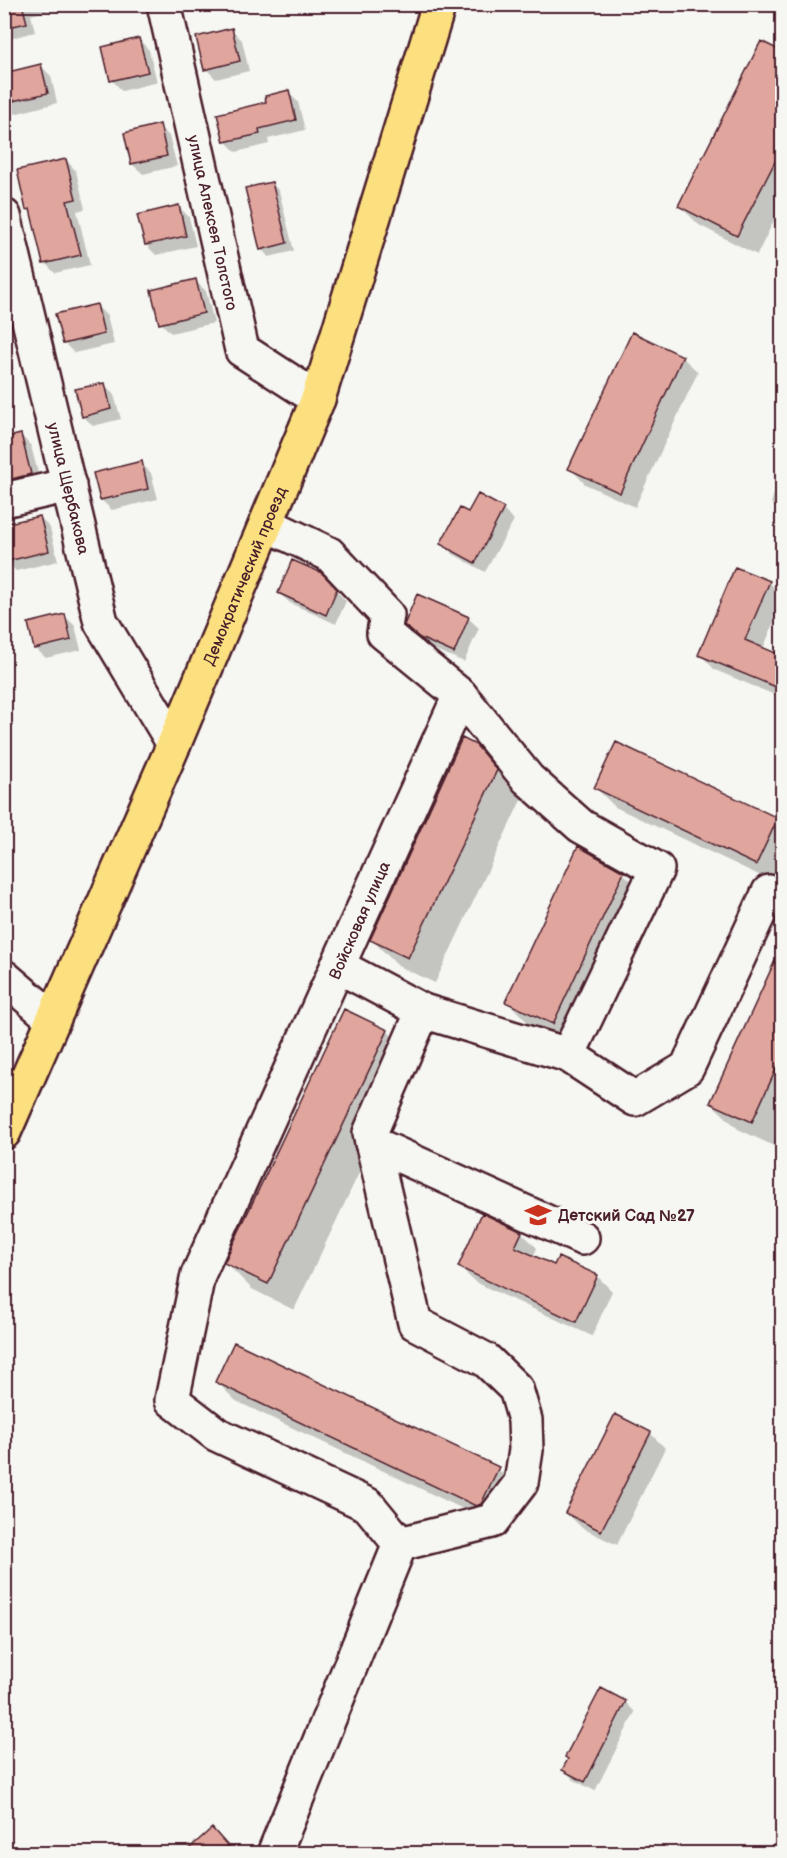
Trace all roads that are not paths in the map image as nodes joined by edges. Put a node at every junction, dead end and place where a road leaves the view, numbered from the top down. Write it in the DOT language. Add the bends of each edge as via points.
graph roads {
  1 [pos="164,4"];
  2 [pos="439,4"];
  3 [pos="4,216"];
  4 [pos="318,399"];
  5 [pos="69,485"];
  6 [pos="4,500"];
  7 [pos="266,524"];
  8 [pos="460,695"];
  9 [pos="174,744"];
  10 [pos="769,892"];
  11 [pos="338,966"];
  12 [pos="4,977"];
  13 [pos="423,1011"];
  14 [pos="53,1019"];
  15 [pos="568,1054"];
  16 [pos="4,1132"];
  17 [pos="372,1143"];
  18 [pos="582,1238"];
  19 [pos="400,1544"];
  20 [pos="274,1854"];
  1 -- 4 [label="street, улица Алексея Толстого" via="242,350"];
  2 -- 4 [label="main road, Демократический проезд"];
  3 -- 5 [label="street, улица Щербакова"];
  4 -- 7 [label="main road, Демократический проезд"];
  5 -- 6 [label="street"];
  5 -- 9 [label="street, улица Щербакова" via="101,622"];
  7 -- 8 [label="street" via="329,554 387,615 384,633"];
  7 -- 9 [label="main road, Демократический проезд"];
  8 -- 11 [label="street, Войсковая улица"];
  8 -- 15 [label="street" via="528,779 581,826 657,869"];
  9 -- 14 [label="main road, Демократический проезд"];
  10 -- 15 [label="street" via="687,1068 635,1099"];
  11 -- 13 [label="street"];
  11 -- 19 [label="street, Войсковая улица" via="198,1275 172,1400 216,1434 368,1505"];
  12 -- 14 [label="street"];
  13 -- 15 [label="street"];
  13 -- 17 [label="street" via="370,1133"];
  14 -- 16 [label="main road, Демократический проезд"];
  17 -- 18 [label="street"];
  17 -- 19 [label="street" via="415,1323 486,1360 516,1389 525,1420 521,1483 492,1521"];
  19 -- 20 [label="street"];
}
